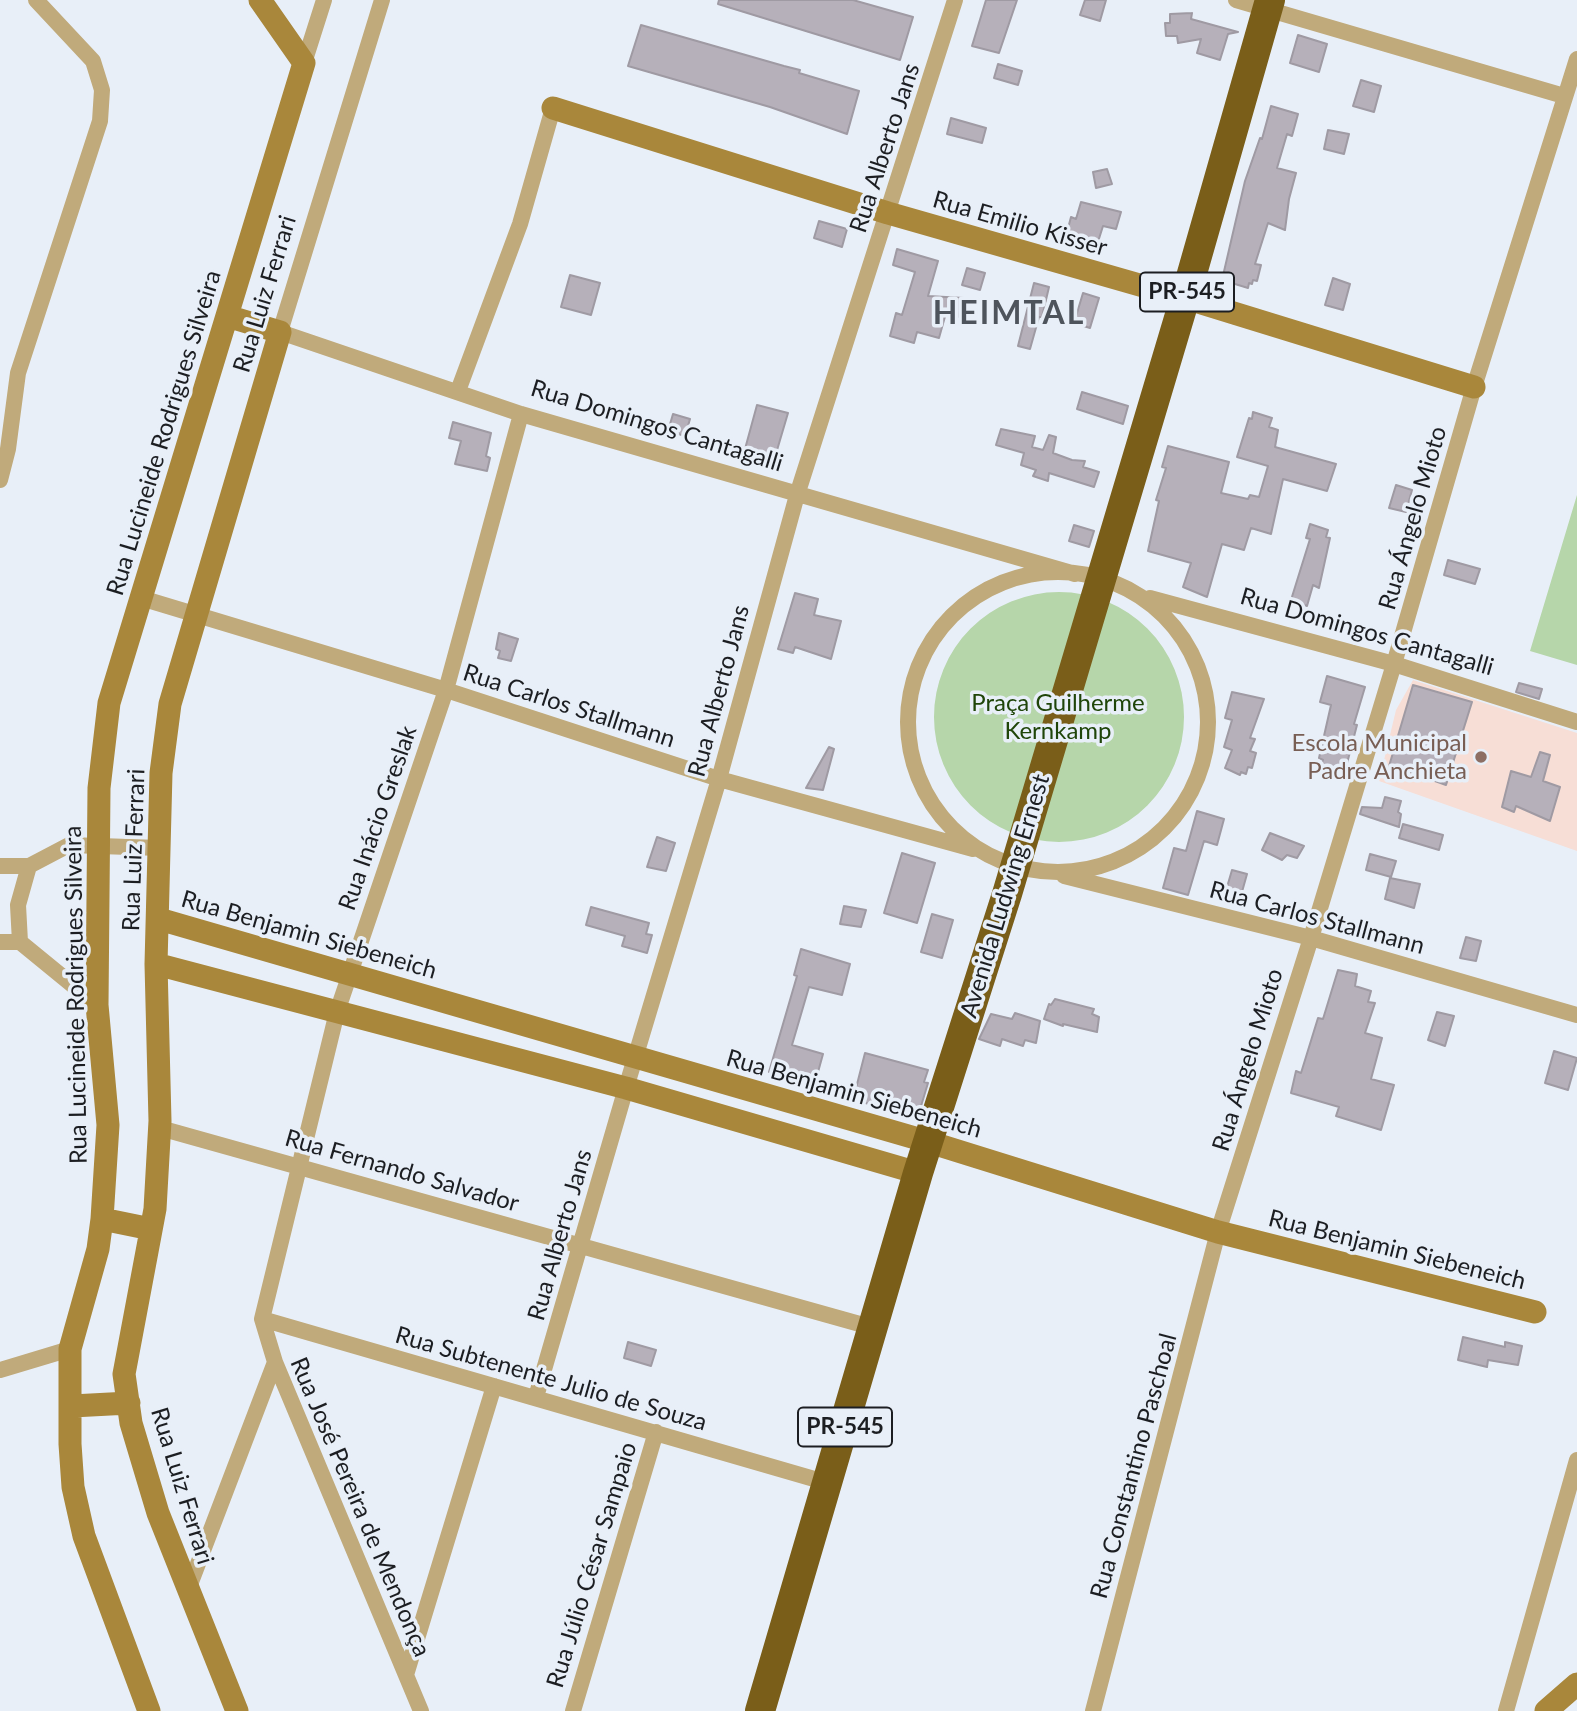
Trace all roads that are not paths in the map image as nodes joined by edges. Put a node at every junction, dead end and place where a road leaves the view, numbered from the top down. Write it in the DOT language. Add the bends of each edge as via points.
graph roads {
  1 [pos="36,0"];
  2 [pos="260,0"];
  3 [pos="324,0"];
  4 [pos="382,0"];
  5 [pos="956,0"];
  6 [pos="1236,0"];
  7 [pos="1269,5"];
  8 [pos="1577,59"];
  9 [pos="304,63"];
  10 [pos="1564,96"];
  11 [pos="553,108"];
  12 [pos="888,213"];
  13 [pos="1185,298"];
  14 [pos="227,316"];
  15 [pos="280,332"];
  16 [pos="1474,387"];
  17 [pos="458,391"];
  18 [pos="521,414"];
  19 [pos="0,480"];
  20 [pos="797,495"];
  21 [pos="1087,579"];
  22 [pos="1141,596"];
  23 [pos="141,598"];
  24 [pos="196,615"];
  25 [pos="1394,664"];
  26 [pos="446,690"];
  27 [pos="1577,722"];
  28 [pos="719,779"];
  29 [pos="99,847"];
  30 [pos="159,848"];
  31 [pos="983,852"];
  32 [pos="0,866"];
  33 [pos="29,866"];
  34 [pos="1030,869"];
  35 [pos="18,905"];
  36 [pos="0,906"];
  37 [pos="159,919"];
  38 [pos="1311,938"];
  39 [pos="0,942"];
  40 [pos="20,942"];
  41 [pos="156,964"];
  42 [pos="349,974"];
  43 [pos="97,1005"];
  44 [pos="337,1012"];
  45 [pos="1577,1015"];
  46 [pos="635,1057"];
  47 [pos="626,1088"];
  48 [pos="160,1128"];
  49 [pos="929,1142"];
  50 [pos="301,1166"];
  51 [pos="919,1173"];
  52 [pos="102,1219"];
  53 [pos="151,1229"];
  54 [pos="1218,1232"];
  55 [pos="581,1244"];
  56 [pos="1535,1312"];
  57 [pos="262,1319"];
  58 [pos="874,1328"];
  59 [pos="70,1349"];
  60 [pos="275,1362"];
  61 [pos="0,1370"];
  62 [pos="494,1386"];
  63 [pos="536,1397"];
  64 [pos="129,1403"];
  65 [pos="72,1406"];
  66 [pos="656,1432"];
  67 [pos="1577,1460"];
  68 [pos="828,1483"];
  69 [pos="188,1590"];
  70 [pos="405,1675"];
  71 [pos="1577,1684"];
  72 [pos="149,1711"];
  73 [pos="237,1711"];
  74 [pos="421,1711"];
  75 [pos="573,1711"];
  76 [pos="760,1711"];
  77 [pos="1093,1711"];
  78 [pos="1506,1711"];
  79 [pos="1546,1711"];
  1 -- 19 [label="street" via="93,61 102,90 100,121 18,373"];
  2 -- 9 [label="street"];
  3 -- 9 [label="street, Rua Lucineide Rodrigues Silveira"];
  4 -- 15 [label="street, Rua Luiz Ferrari"];
  5 -- 12 [label="street, Rua Alberto Jans"];
  6 -- 7 [label="street"];
  7 -- 10 [label="street"];
  7 -- 13 [label="highway, Avenida Ludwing Ernest / PR-545"];
  8 -- 10 [label="street, Rua Ángelo Mioto"];
  9 -- 14 [label="street, Rua Lucineide Rodrigues Silveira"];
  10 -- 16 [label="street, Rua Ángelo Mioto"];
  11 -- 12 [label="street, Rua Emilio Kisser"];
  11 -- 17 [label="street" via="520,224"];
  12 -- 13 [label="street, Rua Emilio Kisser"];
  12 -- 20 [label="street, Rua Alberto Jans"];
  13 -- 16 [label="street, Rua Emilio Kisser"];
  13 -- 21 [label="highway, Avenida Ludwing Ernest / PR-545"];
  14 -- 15 [label="street, Rua Domingos Cantagalli"];
  14 -- 23 [label="street, Rua Lucineide Rodrigues Silveira"];
  15 -- 17 [label="street, Rua Domingos Cantagalli"];
  15 -- 24 [label="street, Rua Luiz Ferrari"];
  16 -- 25 [label="street, Rua Ángelo Mioto"];
  17 -- 18 [label="street, Rua Domingos Cantagalli"];
  18 -- 20 [label="street, Rua Domingos Cantagalli"];
  18 -- 26 [label="street, Rua Inácio Greslak"];
  20 -- 21 [label="street, Rua Domingos Cantagalli"];
  20 -- 28 [label="street, Rua Alberto Jans"];
  21 -- 22 [label="street, Rua Domingos Cantagalli"];
  21 -- 31 [label="street" via="1046,572 1020,576 985,590 957,610 933,637 919,663 910,691 907,726 912,757 923,788 940,815"];
  21 -- 34 [label="highway, Avenida Ludwing Ernest / PR-545"];
  22 -- 25 [label="street, Rua Domingos Cantagalli"];
  22 -- 34 [label="street" via="1174,625 1202,676 1209,728 1200,775 1191,795 1163,831 1146,844 1105,865 1070,872"];
  23 -- 24 [label="street, Rua Carlos Stallmann"];
  23 -- 29 [label="street, Rua Lucineide Rodrigues Silveira" via="109,703 99,788"];
  24 -- 26 [label="street, Rua Carlos Stallmann"];
  24 -- 30 [label="street, Rua Luiz Ferrari" via="170,704 161,773"];
  25 -- 27 [label="street, Rua Domingos Cantagalli"];
  25 -- 38 [label="street, Rua Ángelo Mioto"];
  26 -- 28 [label="street, Rua Carlos Stallmann"];
  26 -- 42 [label="street, Rua Inácio Greslak"];
  28 -- 31 [label="street, Rua Carlos Stallmann"];
  28 -- 46 [label="street, Rua Alberto Jans"];
  29 -- 30 [label="street"];
  29 -- 33 [label="street" via="69,845"];
  29 -- 43 [label="street, Rua Lucineide Rodrigues Silveira"];
  30 -- 37 [label="street, Rua Luiz Ferrari"];
  31 -- 34 [label="street, Rua Carlos Stallmann"];
  32 -- 33 [label="street"];
  33 -- 35 [label="street"];
  34 -- 38 [label="street, Rua Carlos Stallmann"];
  34 -- 49 [label="highway, Avenida Ludwing Ernest / PR-545"];
  35 -- 36 [label="street"];
  35 -- 40 [label="street"];
  37 -- 41 [label="street, Rua Luiz Ferrari"];
  37 -- 42 [label="street, Rua Benjamin Siebeneich"];
  38 -- 45 [label="street, Rua Carlos Stallmann"];
  38 -- 54 [label="street, Rua Ángelo Mioto"];
  39 -- 40 [label="street"];
  40 -- 43 [label="street"];
  41 -- 44 [label="street"];
  41 -- 48 [label="street, Rua Luiz Ferrari"];
  42 -- 44 [label="street, Rua Inácio Greslak"];
  42 -- 46 [label="street, Rua Benjamin Siebeneich"];
  43 -- 52 [label="street, Rua Lucineide Rodrigues Silveira" via="108,1125"];
  44 -- 47 [label="street"];
  44 -- 50 [label="street, Rua Inácio Greslak"];
  46 -- 47 [label="street, Rua Alberto Jans"];
  46 -- 49 [label="street, Rua Benjamin Siebeneich"];
  47 -- 51 [label="street"];
  47 -- 55 [label="street, Rua Alberto Jans"];
  48 -- 50 [label="street, Rua Fernando Salvador"];
  48 -- 53 [label="street, Rua Luiz Ferrari"];
  49 -- 51 [label="highway, Avenida Ludwing Ernest / PR-545"];
  49 -- 54 [label="street, Rua Benjamin Siebeneich"];
  50 -- 55 [label="street, Rua Fernando Salvador"];
  50 -- 57 [label="street, Rua Inácio Greslak"];
  51 -- 58 [label="highway, Avenida Ludwing Ernest / PR-545"];
  52 -- 53 [label="street"];
  52 -- 59 [label="street, Rua Lucineide Rodrigues Silveira"];
  53 -- 64 [label="street, Rua Luiz Ferrari" via="124,1374"];
  54 -- 56 [label="street, Rua Benjamin Siebeneich"];
  54 -- 77 [label="street, Rua Constantino Paschoal"];
  55 -- 58 [label="street, Rua Fernando Salvador"];
  55 -- 63 [label="street, Rua Alberto Jans"];
  57 -- 60 [label="street, Rua José Pereira de Mendonça"];
  57 -- 62 [label="street, Rua Subtenente Julio de Souza"];
  58 -- 68 [label="highway, Avenida Ludwing Ernest / PR-545"];
  59 -- 61 [label="street"];
  59 -- 65 [label="street, Rua Lucineide Rodrigues Silveira"];
  60 -- 69 [label="street"];
  60 -- 70 [label="street, Rua José Pereira de Mendonça"];
  62 -- 63 [label="street, Rua Subtenente Julio de Souza"];
  62 -- 70 [label="street"];
  63 -- 66 [label="street, Rua Subtenente Julio de Souza"];
  64 -- 65 [label="street"];
  64 -- 69 [label="street, Rua Luiz Ferrari" via="158,1513"];
  65 -- 72 [label="street, Rua Lucineide Rodrigues Silveira" via="73,1488 84,1536"];
  66 -- 68 [label="street, Rua Subtenente Julio de Souza"];
  66 -- 75 [label="street, Rua Júlio César Sampaio"];
  67 -- 78 [label="street"];
  68 -- 76 [label="highway, Avenida Ludwing Ernest / PR-545"];
  69 -- 73 [label="street, Rua Luiz Ferrari"];
  70 -- 74 [label="street, Rua José Pereira de Mendonça"];
  71 -- 79 [label="street"];
}
